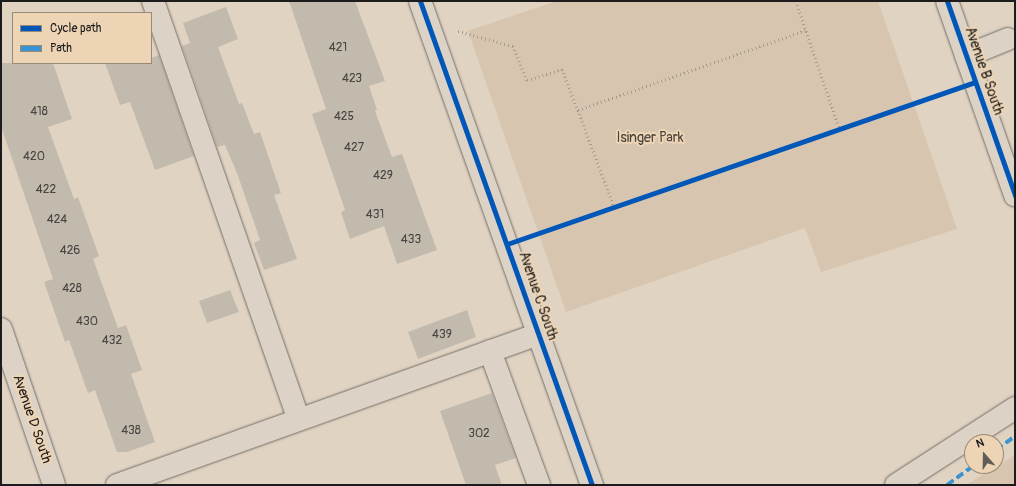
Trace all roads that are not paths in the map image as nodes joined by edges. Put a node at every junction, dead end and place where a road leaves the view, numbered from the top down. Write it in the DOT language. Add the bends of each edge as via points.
graph roads {
  1 [pos="153,1"];
  2 [pos="947,1"];
  3 [pos="422,2"];
  4 [pos="1008,39"];
  5 [pos="966,56"];
  6 [pos="1015,195"];
  7 [pos="1,329"];
  8 [pos="539,334"];
  9 [pos="490,351"];
  10 [pos="1015,408"];
  11 [pos="298,418"];
  12 [pos="54,485"];
  13 [pos="117,485"];
  14 [pos="539,485"];
  15 [pos="592,485"];
  16 [pos="896,485"];
  1 -- 11 [label="street"];
  2 -- 5 [label="street, Avenue B South"];
  3 -- 8 [label="street, Avenue C South"];
  4 -- 5 [label="street"];
  5 -- 6 [label="street, Avenue B South"];
  7 -- 12 [label="street, Avenue D South"];
  8 -- 9 [label="street"];
  8 -- 15 [label="street, Avenue C South"];
  9 -- 11 [label="street"];
  9 -- 14 [label="street"];
  10 -- 16 [label="street"];
  11 -- 13 [label="street"];
}
